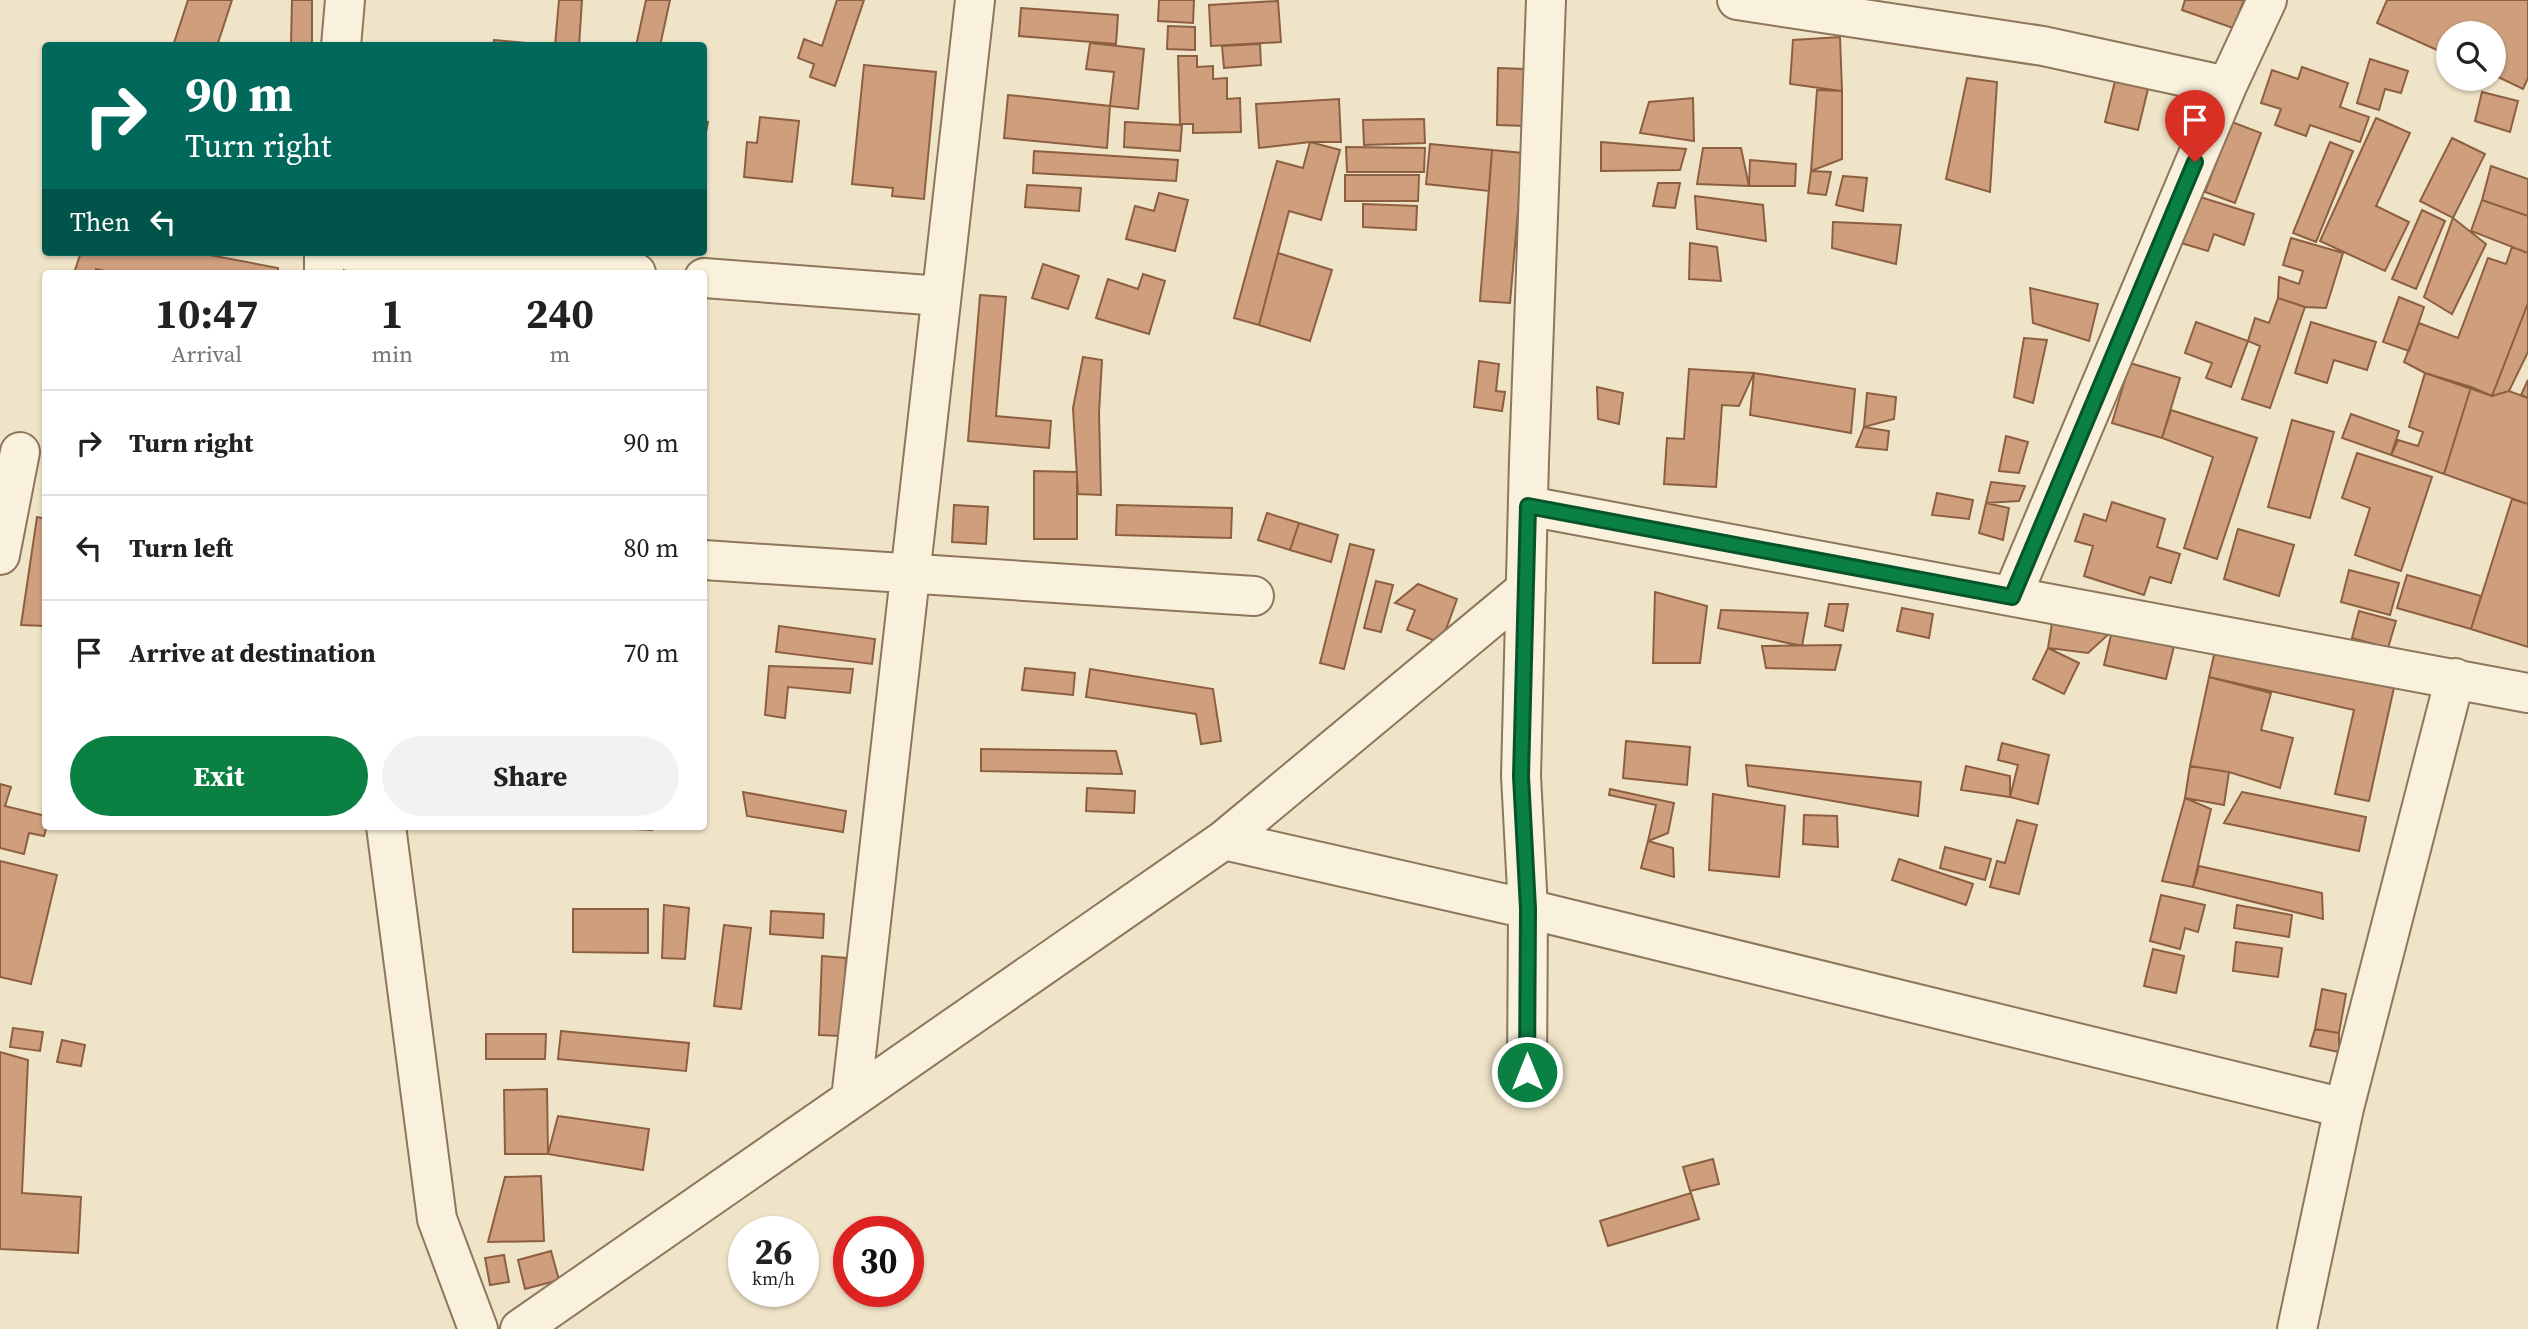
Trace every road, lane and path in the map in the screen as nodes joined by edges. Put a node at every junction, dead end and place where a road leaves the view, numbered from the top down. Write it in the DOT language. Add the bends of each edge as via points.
graph roads {
  1 [pos="345,0"];
  2 [pos="975,0"];
  3 [pos="1546,0"];
  4 [pos="1737,0"];
  5 [pos="2267,0"];
  6 [pos="341,42"];
  7 [pos="2227,86"];
  8 [pos="406,256"];
  9 [pos="595,270"];
  10 [pos="707,278"];
  11 [pos="942,296"];
  12 [pos="22,451"];
  13 [pos="1528,506"];
  14 [pos="0,555"];
  15 [pos="707,560"];
  16 [pos="910,573"];
  17 [pos="1526,589"];
  18 [pos="1254,596"];
  19 [pos="2012,597"];
  20 [pos="2455,678"];
  21 [pos="2528,693"];
  22 [pos="387,830"];
  23 [pos="1224,841"];
  24 [pos="1528,909"];
  25 [pos="1527,1072"];
  26 [pos="852,1099"];
  27 [pos="2344,1108"];
  28 [pos="478,1329"];
  29 [pos="520,1329"];
  30 [pos="2297,1329"];
  1 -- 6 [label="street"];
  2 -- 11 [label="street"];
  3 -- 13 [label="street"];
  4 -- 7 [label="street" via="2042,46"];
  5 -- 7 [label="street"];
  7 -- 19 [label="street"];
  8 -- 9 [label="street"];
  10 -- 11 [label="street"];
  11 -- 16 [label="street"];
  12 -- 14 [label="street"];
  13 -- 17 [label="street"];
  13 -- 19 [label="street"];
  15 -- 16 [label="street"];
  16 -- 18 [label="street"];
  16 -- 26 [label="street"];
  17 -- 23 [label="street"];
  17 -- 24 [label="street" via="1521,776"];
  19 -- 20 [label="street"];
  20 -- 21 [label="street"];
  20 -- 27 [label="street"];
  22 -- 28 [label="street" via="437,1219"];
  23 -- 24 [label="street"];
  23 -- 26 [label="street"];
  24 -- 25 [label="street"];
  24 -- 27 [label="street"];
  26 -- 29 [label="street"];
  27 -- 30 [label="street"];
}
